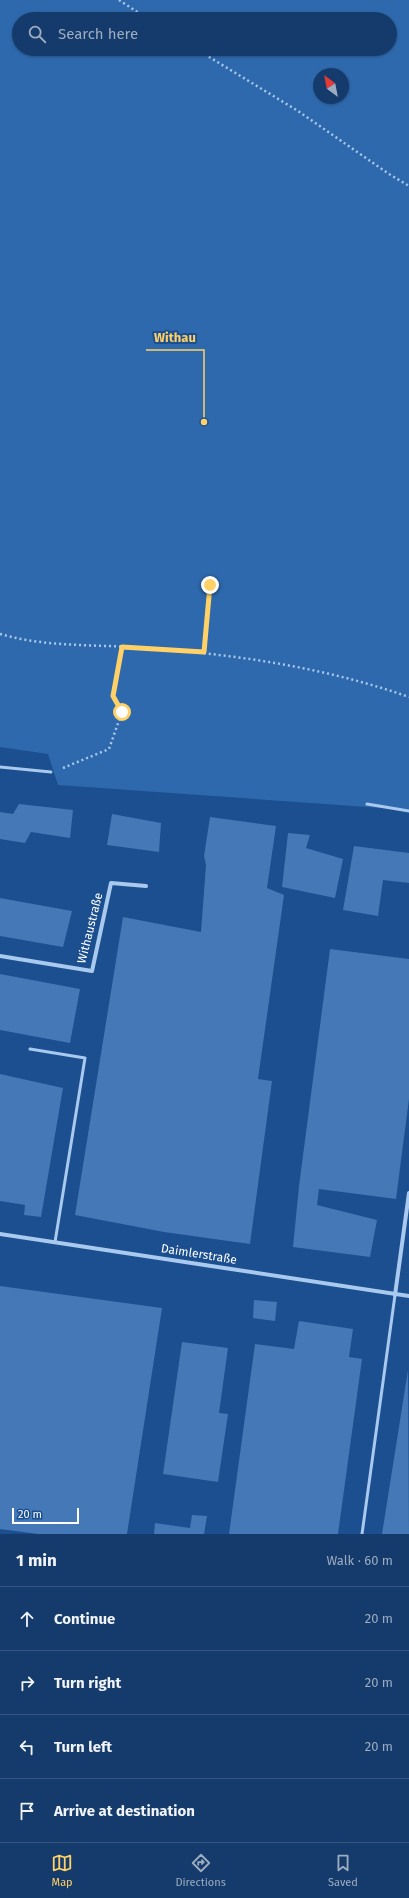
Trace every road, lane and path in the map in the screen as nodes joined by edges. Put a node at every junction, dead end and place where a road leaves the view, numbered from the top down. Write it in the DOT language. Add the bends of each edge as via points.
graph roads {
  1 [pos="119,0"];
  2 [pos="137,12"];
  3 [pos="208,56"];
  4 [pos="409,186"];
  5 [pos="210,585"];
  6 [pos="0,634"];
  7 [pos="122,647"];
  8 [pos="204,652"];
  9 [pos="409,697"];
  10 [pos="0,767"];
  11 [pos="51,772"];
  12 [pos="367,804"];
  13 [pos="409,811"];
  14 [pos="146,886"];
  15 [pos="0,956"];
  16 [pos="30,1049"];
  17 [pos="409,1193"];
  18 [pos="0,1234"];
  19 [pos="54,1242"];
  20 [pos="395,1294"];
  21 [pos="409,1296"];
  22 [pos="362,1534"];
  1 -- 2 [label="path"];
  3 -- 4 [label="path" via="298,111"];
  5 -- 8 [label="path"];
  6 -- 7 [label="path" via="44,644"];
  7 -- 8 [label="path"];
  7 -- 11 [label="path" via="113,696 122,712 109,749"];
  8 -- 9 [label="path" via="311,669 370,683"];
  10 -- 11 [label="lane"];
  12 -- 13 [label="lane"];
  14 -- 15 [label="street, Withaustraße" via="111,883 92,971"];
  16 -- 19 [label="lane" via="85,1058"];
  17 -- 20 [label="street"];
  18 -- 19 [label="street, Daimlerstraße"];
  19 -- 20 [label="street, Daimlerstraße"];
  20 -- 21 [label="street, Daimlerstraße"];
  20 -- 22 [label="lane"];
}
